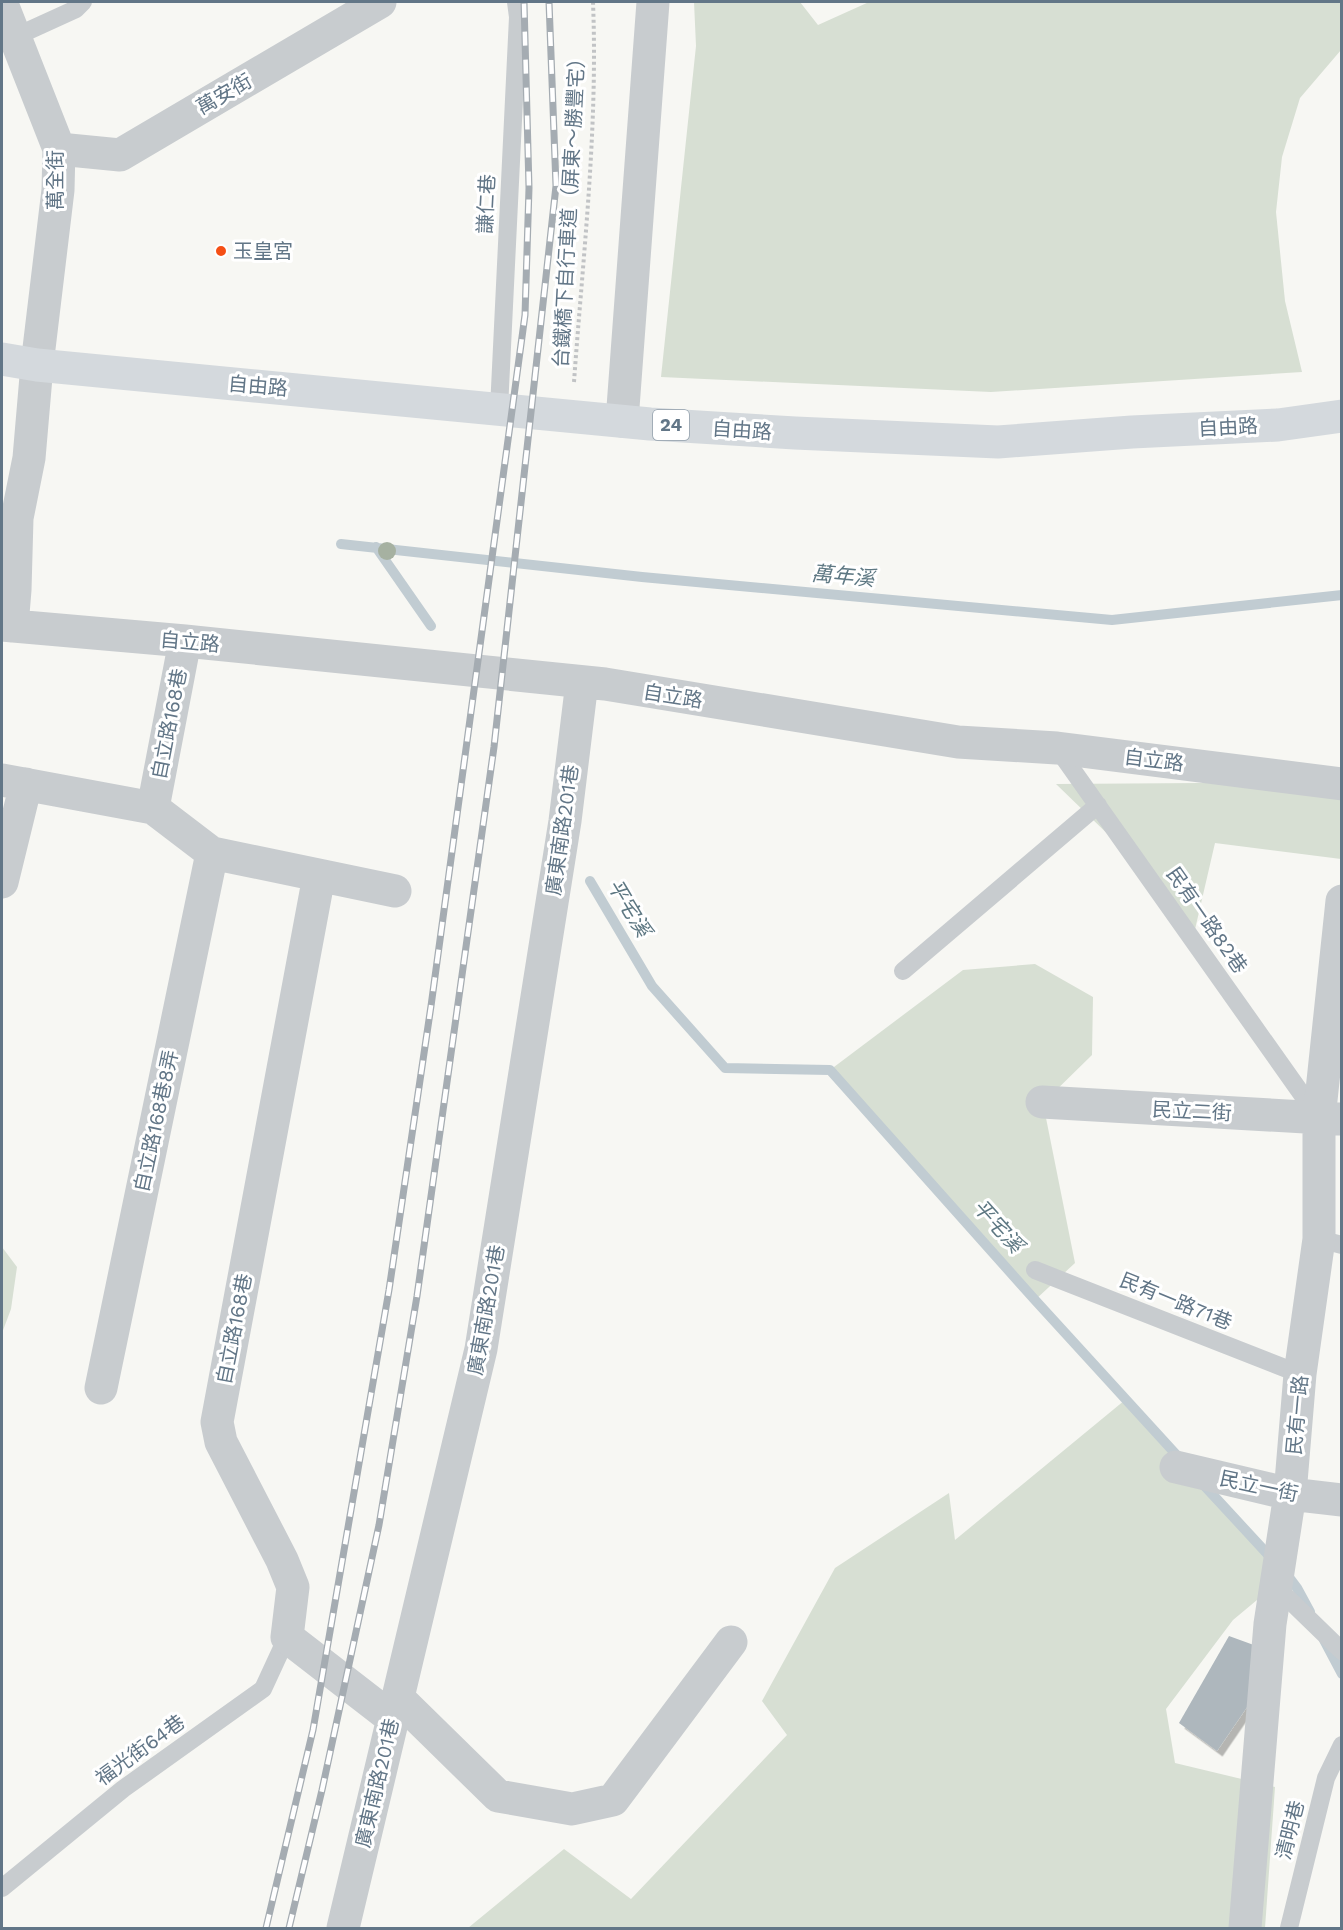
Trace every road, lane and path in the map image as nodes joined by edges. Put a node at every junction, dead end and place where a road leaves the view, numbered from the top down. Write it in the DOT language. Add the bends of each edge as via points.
graph roads {
  1 [pos="83,2"];
  2 [pos="380,2"];
  3 [pos="516,2"];
  4 [pos="593,2"];
  5 [pos="653,2"];
  6 [pos="2,4"];
  7 [pos="8,40"];
  8 [pos="59,148"];
  9 [pos="2,359"];
  10 [pos="37,365"];
  11 [pos="499,409"];
  12 [pos="572,416"];
  13 [pos="1341,416"];
  14 [pos="622,421"];
  15 [pos="7,625"];
  16 [pos="185,641"];
  17 [pos="582,682"];
  18 [pos="1057,748"];
  19 [pos="14,782"];
  20 [pos="1341,784"];
  21 [pos="1098,805"];
  22 [pos="153,808"];
  23 [pos="212,853"];
  24 [pos="319,876"];
  25 [pos="2,882"];
  26 [pos="395,891"];
  27 [pos="1341,901"];
  28 [pos="903,971"];
  29 [pos="1042,1102"];
  30 [pos="1330,1119"];
  31 [pos="1330,1242"];
  32 [pos="1035,1270"];
  33 [pos="1300,1374"];
  34 [pos="101,1388"];
  35 [pos="1176,1467"];
  36 [pos="1290,1494"];
  37 [pos="1341,1500"];
  38 [pos="1275,1586"];
  39 [pos="287,1637"];
  40 [pos="731,1642"];
  41 [pos="1341,1651"];
  42 [pos="395,1708"];
  43 [pos="1341,1745"];
  44 [pos="2,1888"];
  45 [pos="343,1929"];
  46 [pos="1245,1929"];
  47 [pos="1289,1929"];
  1 -- 7 [label="lane" via="76,9"];
  2 -- 8 [label="street, 萬安街" via="120,155"];
  3 -- 11 [label="lane, 謙仁巷"];
  4 -- 12 [label="path, 台鐵橋下自行車道（屏東～勝豐宅）" via="588,205"];
  5 -- 14 [label="street"];
  6 -- 7 [label="street, 萬全街"];
  7 -- 8 [label="street, 萬全街"];
  8 -- 10 [label="street, 萬全街" via="58,190"];
  9 -- 10 [label="main road, 自由路 / 24"];
  10 -- 11 [label="main road, 自由路 / 24"];
  10 -- 15 [label="street, 萬全街" via="29,458 17,518 15,590"];
  11 -- 12 [label="main road, 自由路 / 24"];
  12 -- 14 [label="main road, 自由路 / 24"];
  13 -- 14 [label="main road, 自由路 / 24" via="1278,425 998,442"];
  15 -- 16 [label="street, 自立路"];
  16 -- 17 [label="street, 自立路"];
  16 -- 22 [label="street, 自立路168巷"];
  17 -- 18 [label="street, 自立路" via="958,742"];
  17 -- 42 [label="street, 廣東南路201巷" via="565,821 481,1349"];
  18 -- 20 [label="street, 自立路"];
  18 -- 21 [label="lane, 民有一路82巷"];
  19 -- 22 [label="street"];
  19 -- 25 [label="street"];
  21 -- 28 [label="lane"];
  21 -- 30 [label="lane, 民有一路82巷"];
  22 -- 23 [label="street"];
  23 -- 24 [label="street"];
  23 -- 34 [label="street, 自立路168巷8弄"];
  24 -- 26 [label="street"];
  24 -- 39 [label="street, 自立路168巷" via="217,1422 221,1442 293,1587"];
  27 -- 30 [label="street, 民有一路"];
  29 -- 30 [label="street, 民立二街"];
  30 -- 31 [label="street, 民有一路"];
  31 -- 33 [label="street, 民有一路"];
  32 -- 33 [label="lane, 民有一路71巷"];
  33 -- 36 [label="street, 民有一路"];
  35 -- 36 [label="street, 民立一街"];
  36 -- 37 [label="street, 民立一街"];
  36 -- 38 [label="street, 民有一路"];
  38 -- 41 [label="lane"];
  38 -- 46 [label="street, 民有一路"];
  39 -- 42 [label="street"];
  39 -- 44 [label="lane, 福光街64巷" via="263,1689 123,1789"];
  40 -- 42 [label="street" via="613,1800 572,1809 498,1796"];
  42 -- 45 [label="street, 廣東南路201巷"];
  43 -- 47 [label="lane, 清明巷" via="1326,1778"];
}
